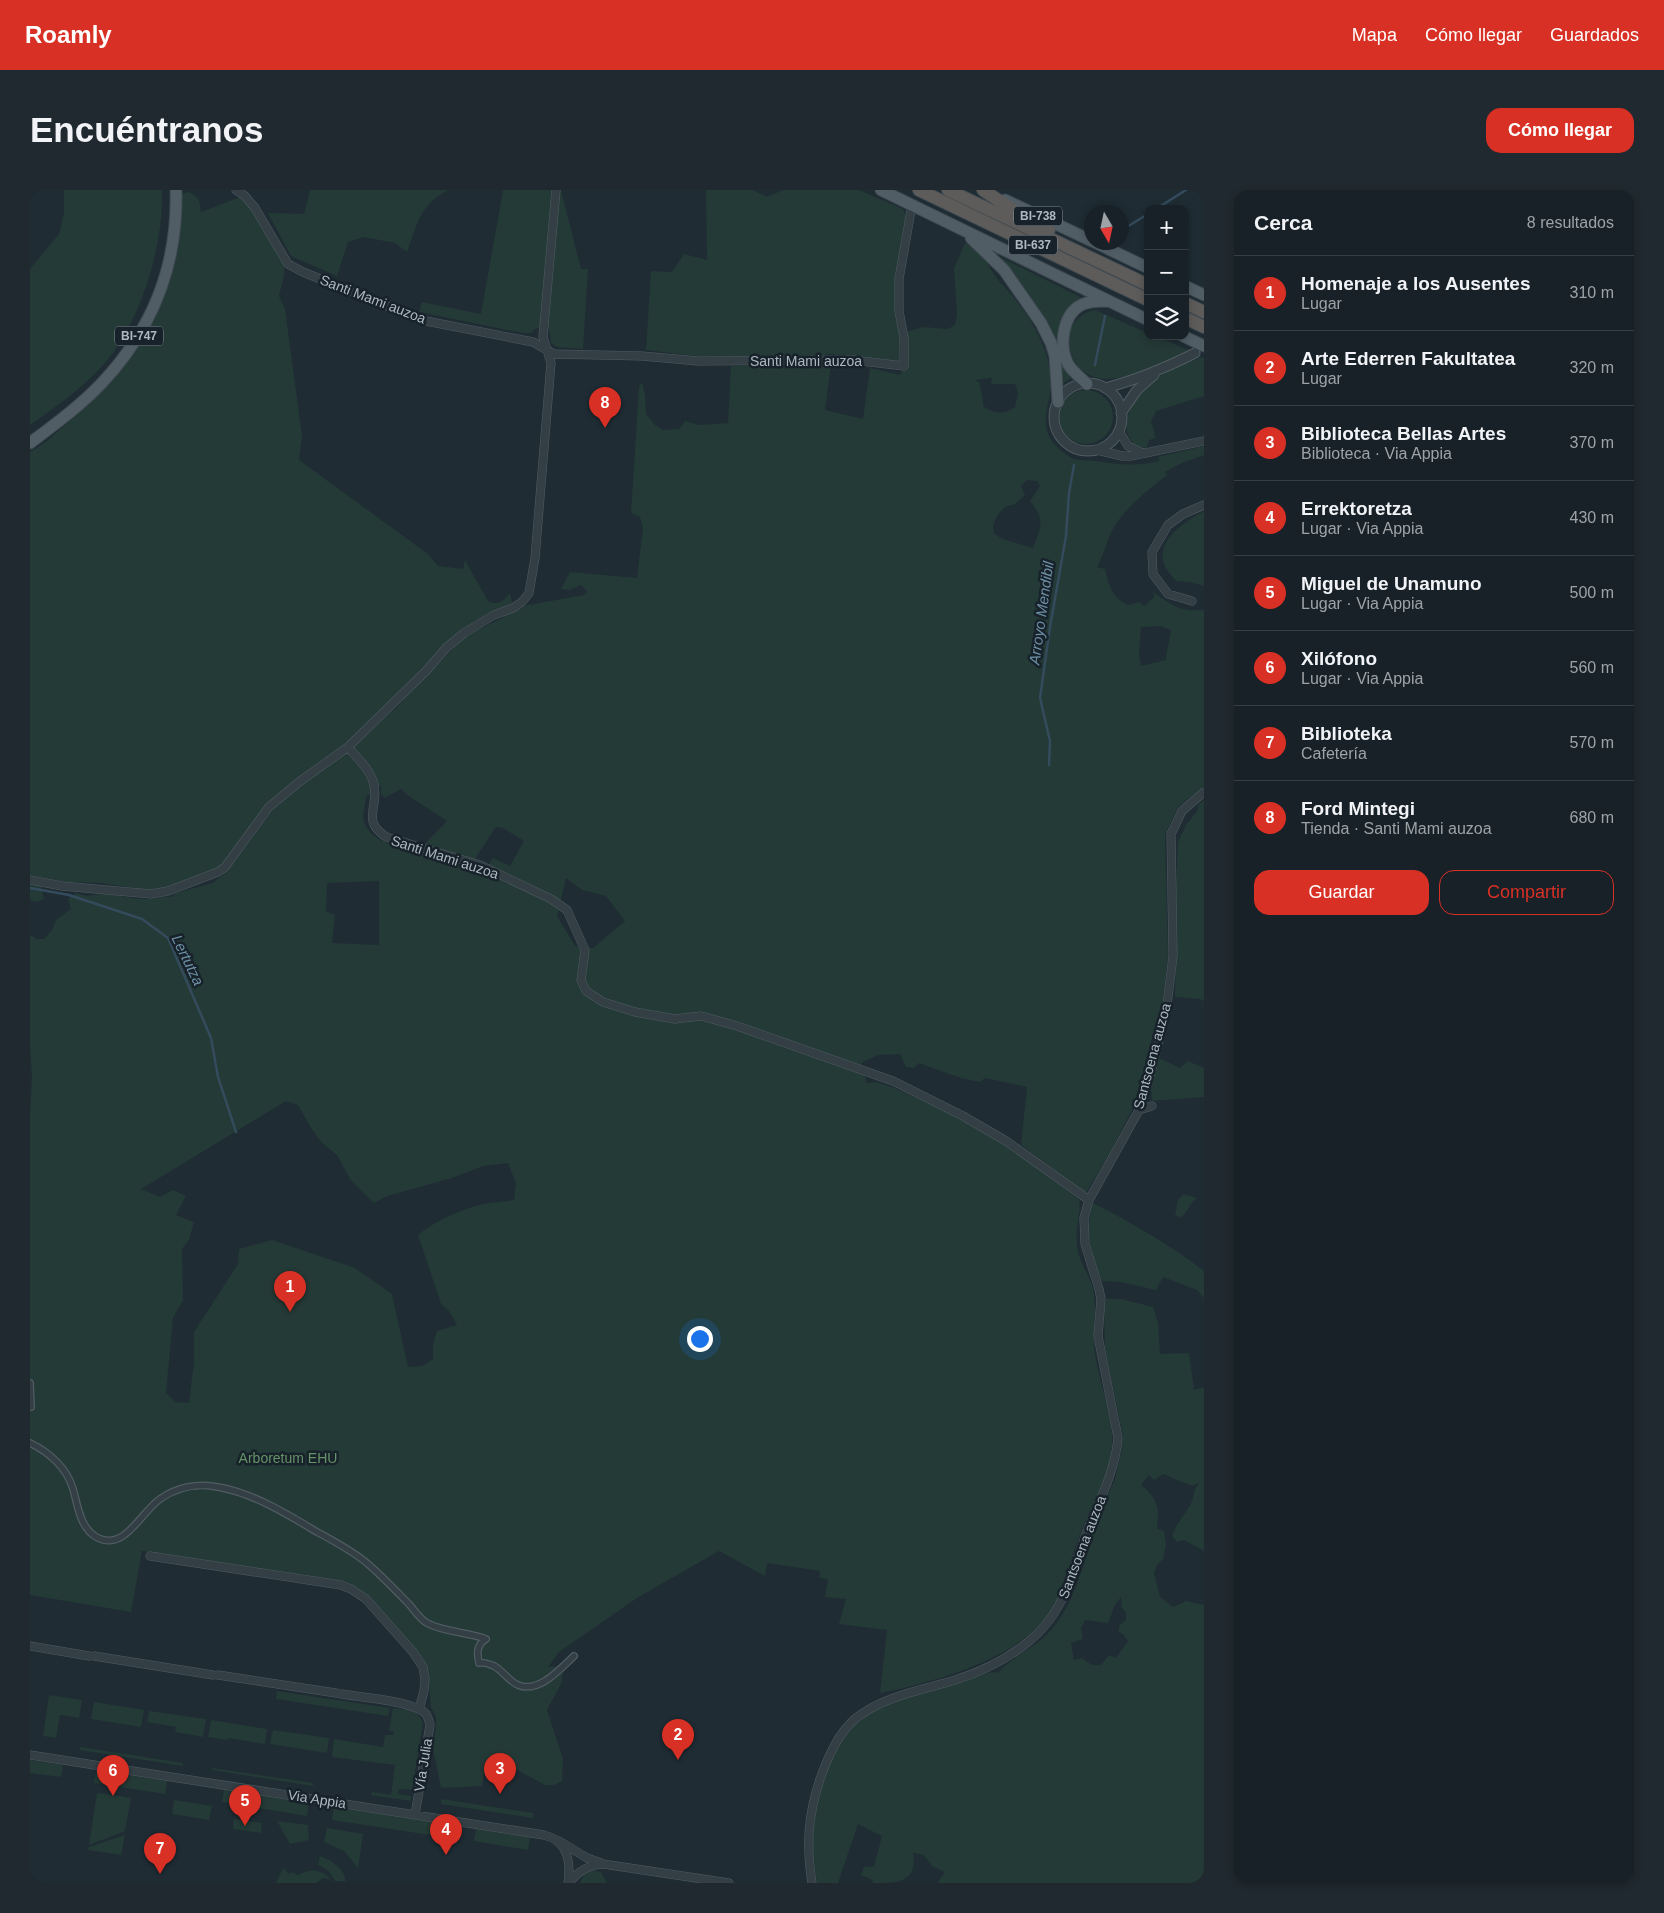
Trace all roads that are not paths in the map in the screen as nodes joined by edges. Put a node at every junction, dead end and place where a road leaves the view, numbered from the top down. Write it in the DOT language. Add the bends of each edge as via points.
graph roads {
  1 [pos="169,190"];
  2 [pos="176,190"];
  3 [pos="236,190"];
  4 [pos="556,190"];
  5 [pos="881,190"];
  6 [pos="919,190"];
  7 [pos="948,190"];
  8 [pos="984,190"];
  9 [pos="912,205"];
  10 [pos="958,228"];
  11 [pos="1084,238"];
  12 [pos="1110,250"];
  13 [pos="1144,266"];
  14 [pos="1144,282"];
  15 [pos="1144,282"];
  16 [pos="1189,285"];
  17 [pos="1204,285"];
  18 [pos="1189,287"];
  19 [pos="1204,295"];
  20 [pos="1144,298"];
  21 [pos="1108,301"];
  22 [pos="1189,305"];
  23 [pos="1204,312"];
  24 [pos="1144,318"];
  25 [pos="1189,320"];
  26 [pos="1204,327"];
  27 [pos="1188,340"];
  28 [pos="1199,350"];
  29 [pos="547,351"];
  30 [pos="1158,371"];
  31 [pos="1087,384"];
  32 [pos="1104,388"];
  33 [pos="1058,402"];
  34 [pos="1121,413"];
  35 [pos="1119,431"];
  36 [pos="30,433"];
  37 [pos="1204,441"];
  38 [pos="30,443"];
  39 [pos="1097,450"];
  40 [pos="1145,454"];
  41 [pos="1204,506"];
  42 [pos="1192,601"];
  43 [pos="348,747"];
  44 [pos="1204,792"];
  45 [pos="30,880"];
  46 [pos="1152,1106"];
  47 [pos="1139,1110"];
  48 [pos="1089,1200"];
  49 [pos="30,1383"];
  50 [pos="31,1407"];
  51 [pos="30,1443"];
  52 [pos="150,1556"];
  53 [pos="30,1646"];
  54 [pos="574,1656"];
  55 [pos="419,1709"];
  56 [pos="30,1755"];
  57 [pos="415,1815"];
  58 [pos="556,1839"];
  59 [pos="603,1864"];
  60 [pos="568,1883"];
  61 [pos="730,1883"];
  62 [pos="812,1883"];
  1 -- 36 [label="main road, BI-747" via="164,250 140,319 106,369 52,418"];
  2 -- 38 [label="main road, BI-747" via="175,235 168,267 153,308 135,342 100,386"];
  3 -- 29 [label="street, Santi Mami auzoa" via="255,208 288,264 303,272 421,320 533,342"];
  4 -- 29 [label="street" via="543,337"];
  5 -- 9 [label="main road"];
  6 -- 20 [label="highway, BI-637"];
  7 -- 14 [label="highway, BI-637"];
  8 -- 11 [label="main road, BI-738"];
  8 -- 15 [label="highway" via="1016,212"];
  9 -- 10 [label="main road"];
  9 -- 29 [label="street, Santi Mami auzoa" via="899,279 904,366 853,360 698,361 554,354"];
  10 -- 21 [label="main road"];
  10 -- 33 [label="main road" via="1004,270 1041,323 1055,356"];
  12 -- 13 [label="main road, BI-738"];
  16 -- 17 [label="main road"];
  18 -- 19 [label="main road"];
  21 -- 24 [label="main road"];
  21 -- 31 [label="main road" via="1079,306 1066,322 1063,348 1068,365"];
  22 -- 23 [label="highway"];
  25 -- 26 [label="highway"];
  27 -- 28 [label="main road"];
  28 -- 30 [label="street"];
  29 -- 43 [label="street" via="551,363 535,558 529,592 513,608 464,632"];
  30 -- 32 [label="street"];
  30 -- 34 [label="street" via="1137,390"];
  31 -- 32 [label="street"];
  31 -- 33 [label="street" via="1070,389"];
  32 -- 34 [label="street" via="1113,394"];
  33 -- 39 [label="street" via="1055,424 1066,444 1086,451"];
  34 -- 35 [label="street"];
  35 -- 39 [label="street" via="1106,446"];
  35 -- 40 [label="street" via="1128,446"];
  37 -- 40 [label="street"];
  39 -- 40 [label="street" via="1122,456"];
  41 -- 42 [label="street" via="1183,514 1168,525 1152,552 1153,574 1168,594"];
  43 -- 45 [label="street" via="298,782 270,807 225,867 199,881 151,894"];
  43 -- 48 [label="street, Santi Mami auzoa" via="368,770 374,785 372,817 377,831 386,837 480,865 551,899 566,910 585,950 580,980 586,991 603,1002 675,1019 701,1016 902,1085 1006,1141"];
  44 -- 47 [label="street, Santsoena auzoa" via="1182,811 1171,834 1172,956 1166,1013"];
  46 -- 47 [label="street"];
  47 -- 48 [label="street, Santsoena auzoa"];
  48 -- 62 [label="street, Santsoena auzoa" via="1084,1218 1085,1244 1101,1299 1098,1336 1118,1438 1112,1471 1086,1532 1071,1582 1052,1618 1026,1643 971,1674 876,1706 848,1726 826,1762 809,1818"];
  49 -- 50 [label="street"];
  51 -- 54 [label="street" via="60,1466 72,1488 83,1522 100,1539 118,1540 146,1511 174,1491 200,1486 224,1488 290,1516 354,1554 428,1623 486,1639 478,1646 479,1663 484,1662 503,1671 517,1685 535,1685 546,1680"];
  52 -- 55 [label="street" via="351,1588 366,1599 423,1667 426,1680"];
  53 -- 55 [label="street" via="404,1704"];
  55 -- 57 [label="street, Vía Julia" via="427,1715 430,1725"];
  56 -- 57 [label="street, Via Appia"];
  57 -- 58 [label="street, Via Appia"];
  58 -- 59 [label="street, Via Appia"];
  58 -- 60 [label="street" via="568,1856"];
  59 -- 60 [label="street" via="582,1870"];
  59 -- 61 [label="street"];
}
